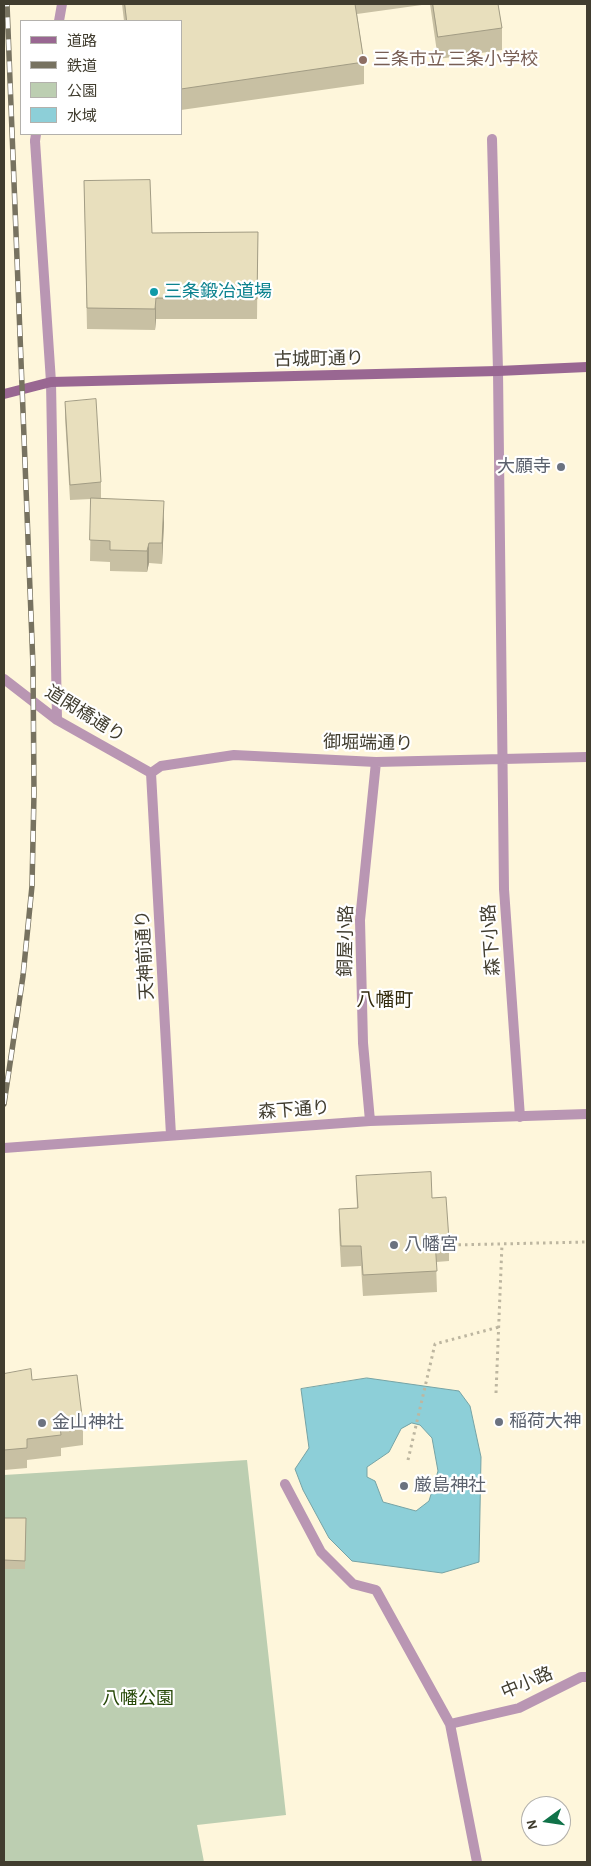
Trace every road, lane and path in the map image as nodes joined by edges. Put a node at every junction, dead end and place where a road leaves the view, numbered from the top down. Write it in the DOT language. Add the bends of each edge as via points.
graph roads {
  1 [pos="62,4"];
  2 [pos="59,20"];
  3 [pos="36,137"];
  4 [pos="492,139"];
  5 [pos="587,367"];
  6 [pos="498,371"];
  7 [pos="51,382"];
  8 [pos="4,394"];
  9 [pos="4,680"];
  10 [pos="57,720"];
  11 [pos="587,758"];
  12 [pos="504,760"];
  13 [pos="376,762"];
  14 [pos="152,773"];
  15 [pos="587,1114"];
  16 [pos="520,1117"];
  17 [pos="370,1121"];
  18 [pos="171,1135"];
  19 [pos="4,1148"];
  20 [pos="587,1242"];
  21 [pos="502,1244"];
  22 [pos="452,1245"];
  23 [pos="499,1327"];
  24 [pos="496,1393"];
  25 [pos="408,1460"];
  26 [pos="285,1484"];
  27 [pos="587,1677"];
  28 [pos="450,1724"];
  29 [pos="478,1862"];
  1 -- 2 [label="street"];
  3 -- 7 [label="street"];
  4 -- 6 [label="street, 森下小路"];
  5 -- 6 [label="street, 古城町通り"];
  6 -- 7 [label="street, 古城町通り"];
  6 -- 12 [label="street, 森下小路"];
  7 -- 8 [label="street, 古城町通り"];
  7 -- 10 [label="street"];
  9 -- 10 [label="street, 道閑橋通り"];
  10 -- 14 [label="street, 道閑橋通り"];
  11 -- 12 [label="street, 御堀端通り"];
  12 -- 13 [label="street, 御堀端通り"];
  12 -- 16 [label="street, 森下小路" via="504,889"];
  13 -- 14 [label="street, 御堀端通り" via="234,754 161,766"];
  13 -- 17 [label="street, 銅屋小路" via="360,920 363,1043"];
  14 -- 18 [label="street, 天神前通り"];
  15 -- 16 [label="street, 森下通り"];
  16 -- 17 [label="street, 森下通り"];
  17 -- 18 [label="street, 森下通り"];
  18 -- 19 [label="street, 森下通り"];
  20 -- 21 [label="path"];
  21 -- 22 [label="path"];
  21 -- 23 [label="path"];
  23 -- 24 [label="path"];
  23 -- 25 [label="path" via="435,1344"];
  26 -- 28 [label="street" via="321,1552 353,1584 376,1590"];
  27 -- 28 [label="street, 中小路" via="519,1708"];
  28 -- 29 [label="street"];
}
